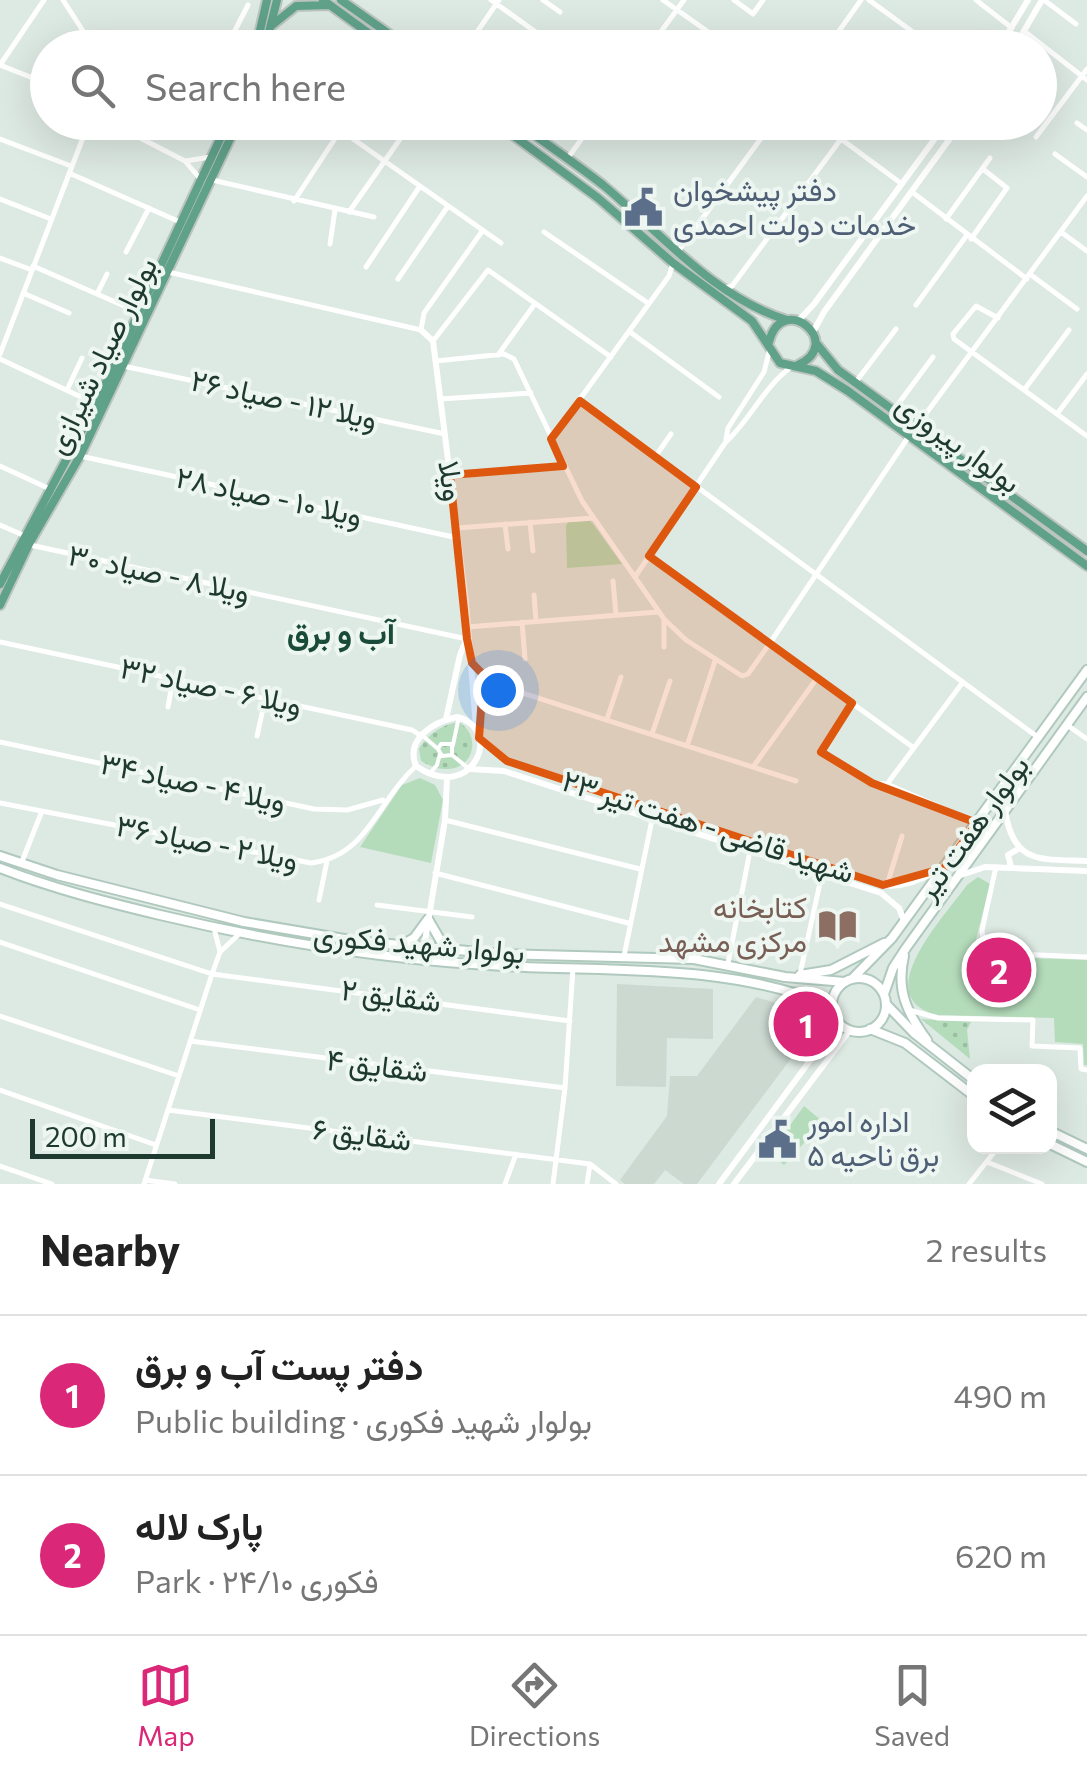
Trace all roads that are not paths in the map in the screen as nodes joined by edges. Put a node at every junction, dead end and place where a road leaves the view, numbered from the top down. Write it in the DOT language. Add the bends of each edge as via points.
graph roads {
  1 [pos="44,0"];
  2 [pos="63,0"];
  3 [pos="264,0"];
  4 [pos="277,0"];
  5 [pos="341,0"];
  6 [pos="543,0"];
  7 [pos="664,0"];
  8 [pos="684,0"];
  9 [pos="734,0"];
  10 [pos="764,0"];
  11 [pos="862,0"];
  12 [pos="869,0"];
  13 [pos="976,0"];
  14 [pos="1028,0"];
  15 [pos="1043,0"];
  16 [pos="496,1"];
  17 [pos="327,2"];
  18 [pos="248,5"];
  19 [pos="677,10"];
  20 [pos="560,12"];
  21 [pos="1076,24"];
  22 [pos="266,27"];
  23 [pos="1012,28"];
  24 [pos="83,30"];
  25 [pos="235,30"];
  26 [pos="265,30"];
  27 [pos="266,30"];
  28 [pos="365,30"];
  29 [pos="384,30"];
  30 [pos="477,30"];
  31 [pos="534,30"];
  32 [pos="662,30"];
  33 [pos="705,30"];
  34 [pos="840,30"];
  35 [pos="910,30"];
  36 [pos="1025,30"];
  37 [pos="1057,57"];
  38 [pos="0,65"];
  39 [pos="1087,70"];
  40 [pos="30,77"];
  41 [pos="1084,78"];
  42 [pos="1057,112"];
  43 [pos="1077,122"];
  44 [pos="1087,130"];
  45 [pos="0,139"];
  46 [pos="81,140"];
  47 [pos="144,140"];
  48 [pos="220,140"];
  49 [pos="229,140"];
  50 [pos="334,140"];
  51 [pos="354,140"];
  52 [pos="399,140"];
  53 [pos="519,140"];
  54 [pos="542,140"];
  55 [pos="580,140"];
  56 [pos="760,140"];
  57 [pos="841,140"];
  58 [pos="934,140"];
  59 [pos="949,140"];
  60 [pos="1055,154"];
  61 [pos="213,156"];
  62 [pos="567,158"];
  63 [pos="990,158"];
  64 [pos="185,161"];
  65 [pos="384,162"];
  66 [pos="983,169"];
  67 [pos="70,170"];
  68 [pos="1087,177"];
  69 [pos="207,181"];
  70 [pos="902,184"];
  71 [pos="420,186"];
  72 [pos="912,192"];
  73 [pos="1087,196"];
  74 [pos="0,199"];
  75 [pos="294,201"];
  76 [pos="448,206"];
  77 [pos="149,208"];
  78 [pos="336,210"];
  79 [pos="349,212"];
  80 [pos="374,217"];
  81 [pos="51,218"];
  82 [pos="946,219"];
  83 [pos="182,223"];
  84 [pos="483,230"];
  85 [pos="544,232"];
  86 [pos="1061,232"];
  87 [pos="969,237"];
  88 [pos="501,243"];
  89 [pos="330,244"];
  90 [pos="1087,250"];
  91 [pos="126,252"];
  92 [pos="677,253"];
  93 [pos="0,258"];
  94 [pos="673,263"];
  95 [pos="366,267"];
  96 [pos="32,268"];
  97 [pos="168,272"];
  98 [pos="107,274"];
  99 [pos="1029,277"];
  100 [pos="398,280"];
  101 [pos="725,288"];
  102 [pos="23,293"];
  103 [pos="97,294"];
  104 [pos="648,303"];
  105 [pos="534,305"];
  106 [pos="916,305"];
  107 [pos="1077,309"];
  108 [pos="138,312"];
  109 [pos="69,313"];
  110 [pos="0,319"];
  111 [pos="998,319"];
  112 [pos="787,320"];
  113 [pos="799,320"];
  114 [pos="12,323"];
  115 [pos="896,329"];
  116 [pos="420,330"];
  117 [pos="1069,330"];
  118 [pos="630,332"];
  119 [pos="813,332"];
  120 [pos="434,341"];
  121 [pos="816,343"];
  122 [pos="769,345"];
  123 [pos="973,354"];
  124 [pos="498,355"];
  125 [pos="0,356"];
  126 [pos="611,357"];
  127 [pos="933,357"];
  128 [pos="82,358"];
  129 [pos="436,361"];
  130 [pos="123,366"];
  131 [pos="795,366"];
  132 [pos="1087,374"];
  133 [pos="114,375"];
  134 [pos="855,383"];
  135 [pos="66,390"];
  136 [pos="1024,390"];
  137 [pos="531,393"];
  138 [pos="719,397"];
  139 [pos="440,399"];
  140 [pos="580,401"];
  141 [pos="96,404"];
  142 [pos="893,411"];
  143 [pos="1058,414"];
  144 [pos="916,427"];
  145 [pos="444,434"];
  146 [pos="672,434"];
  147 [pos="909,436"];
  148 [pos="1087,436"];
  149 [pos="551,439"];
  150 [pos="725,443"];
  151 [pos="80,456"];
  152 [pos="656,457"];
  153 [pos="563,465"];
  154 [pos="0,466"];
  155 [pos="450,475"];
  156 [pos="696,487"];
  157 [pos="50,489"];
  158 [pos="593,518"];
  159 [pos="530,522"];
  160 [pos="506,524"];
  161 [pos="0,525"];
  162 [pos="457,528"];
  163 [pos="23,535"];
  164 [pos="458,538"];
  165 [pos="29,544"];
  166 [pos="508,549"];
  167 [pos="532,551"];
  168 [pos="1087,552"];
  169 [pos="650,556"];
  170 [pos="1087,566"];
  171 [pos="817,572"];
  172 [pos="636,576"];
  173 [pos="613,580"];
  174 [pos="0,582"];
  175 [pos="534,595"];
  176 [pos="0,605"];
  177 [pos="616,615"];
  178 [pos="662,615"];
  179 [pos="536,621"];
  180 [pos="522,622"];
  181 [pos="467,627"];
  182 [pos="467,639"];
  183 [pos="0,642"];
  184 [pos="770,643"];
  185 [pos="664,647"];
  186 [pos="525,659"];
  187 [pos="715,660"];
  188 [pos="472,663"];
  189 [pos="1087,670"];
  190 [pos="620,676"];
  191 [pos="817,678"];
  192 [pos="173,679"];
  193 [pos="670,681"];
  194 [pos="964,681"];
  195 [pos="501,686"];
  196 [pos="1087,697"];
  197 [pos="265,698"];
  198 [pos="852,703"];
  199 [pos="168,707"];
  200 [pos="475,714"];
  201 [pos="456,716"];
  202 [pos="446,719"];
  203 [pos="607,719"];
  204 [pos="1067,725"];
  205 [pos="476,728"];
  206 [pos="652,734"];
  207 [pos="420,735"];
  208 [pos="257,736"];
  209 [pos="478,738"];
  210 [pos="1039,738"];
  211 [pos="1087,739"];
  212 [pos="0,742"];
  213 [pos="453,746"];
  214 [pos="687,746"];
  215 [pos="914,748"];
  216 [pos="439,752"];
  217 [pos="452,755"];
  218 [pos="416,766"];
  219 [pos="752,767"];
  220 [pos="470,769"];
  221 [pos="428,775"];
  222 [pos="447,779"];
  223 [pos="796,781"];
  224 [pos="887,784"];
  225 [pos="386,800"];
  226 [pos="0,802"];
  227 [pos="1005,810"];
  228 [pos="42,811"];
  229 [pos="653,814"];
  230 [pos="445,820"];
  231 [pos="977,822"];
  232 [pos="902,836"];
  233 [pos="1019,848"];
  234 [pos="750,852"];
  235 [pos="0,856"];
  236 [pos="326,861"];
  237 [pos="1087,861"];
  238 [pos="21,864"];
  239 [pos="996,867"];
  240 [pos="1011,867"];
  241 [pos="0,868"];
  242 [pos="944,868"];
  243 [pos="640,869"];
  244 [pos="1087,870"];
  245 [pos="435,873"];
  246 [pos="822,874"];
  247 [pos="955,878"];
  248 [pos="890,886"];
  249 [pos="889,898"];
  250 [pos="319,900"];
  251 [pos="0,904"];
  252 [pos="377,905"];
  253 [pos="429,915"];
  254 [pos="472,917"];
  255 [pos="628,922"];
  256 [pos="904,922"];
  257 [pos="214,928"];
  258 [pos="239,934"];
  259 [pos="892,938"];
  260 [pos="0,942"];
  261 [pos="400,946"];
  262 [pos="424,948"];
  263 [pos="906,948"];
  264 [pos="447,951"];
  265 [pos="220,952"];
  266 [pos="624,956"];
  267 [pos="1087,957"];
  268 [pos="422,959"];
  269 [pos="728,963"];
  270 [pos="573,968"];
  271 [pos="212,974"];
  272 [pos="800,975"];
  273 [pos="785,977"];
  274 [pos="848,980"];
  275 [pos="885,999"];
  276 [pos="832,1006"];
  277 [pos="906,1008"];
  278 [pos="200,1010"];
  279 [pos="0,1016"];
  280 [pos="836,1018"];
  281 [pos="570,1021"];
  282 [pos="870,1029"];
  283 [pos="850,1030"];
  284 [pos="914,1034"];
  285 [pos="190,1041"];
  286 [pos="905,1042"];
  287 [pos="932,1048"];
  288 [pos="1087,1070"];
  289 [pos="967,1075"];
  290 [pos="178,1076"];
  291 [pos="566,1088"];
  292 [pos="0,1090"];
  293 [pos="967,1091"];
  294 [pos="168,1110"];
  295 [pos="771,1115"];
  296 [pos="780,1122"];
  297 [pos="1057,1134"];
  298 [pos="156,1145"];
  299 [pos="1057,1147"];
  300 [pos="1087,1148"];
  301 [pos="516,1154"];
  302 [pos="995,1154"];
  303 [pos="557,1160"];
  304 [pos="988,1162"];
  305 [pos="1087,1162"];
  306 [pos="590,1164"];
  307 [pos="0,1166"];
  308 [pos="144,1182"];
  309 [pos="52,1184"];
  310 [pos="174,1184"];
  311 [pos="505,1184"];
  312 [pos="553,1184"];
  313 [pos="587,1184"];
  314 [pos="616,1184"];
  315 [pos="718,1184"];
  316 [pos="734,1184"];
  317 [pos="969,1184"];
  318 [pos="1042,1184"];
  1 -- 38 [label="street"];
  2 -- 24 [label="street"];
  3 -- 22 [label="main road"];
  4 -- 22 [label="main road"];
  5 -- 29 [label="main road"];
  6 -- 20 [label="street"];
  7 -- 19 [label="street"];
  8 -- 19 [label="street"];
  9 -- 10 [label="street" via="754,14"];
  11 -- 34 [label="street"];
  12 -- 35 [label="street"];
  13 -- 23 [label="street"];
  14 -- 23 [label="street"];
  15 -- 21 [label="street"];
  15 -- 36 [label="street"];
  16 -- 30 [label="street"];
  16 -- 31 [label="street"];
  17 -- 22 [label="main road" via="296,6"];
  17 -- 28 [label="main road"];
  18 -- 25 [label="street"];
  19 -- 32 [label="street"];
  19 -- 33 [label="street"];
  22 -- 26 [label="main road"];
  22 -- 27 [label="main road"];
  37 -- 41 [label="street"];
  38 -- 40 [label="street"];
  39 -- 41 [label="street"];
  41 -- 42 [label="street"];
  43 -- 44 [label="street"];
  45 -- 67 [label="street"];
  46 -- 67 [label="street"];
  47 -- 64 [label="street"];
  48 -- 61 [label="main road, بولوار صیاد شیرازی"];
  49 -- 69 [label="main road, بولوار صیاد شیرازی"];
  50 -- 75 [label="street"];
  51 -- 65 [label="street"];
  52 -- 65 [label="street"];
  53 -- 94 [label="main road"];
  54 -- 62 [label="main road"];
  55 -- 62 [label="street"];
  56 -- 92 [label="street"];
  57 -- 70 [label="street"];
  57 -- 101 [label="street"];
  58 -- 70 [label="street"];
  59 -- 72 [label="street"];
  60 -- 68 [label="street"];
  61 -- 64 [label="street"];
  61 -- 69 [label="main road, بولوار صیاد شیرازی"];
  62 -- 92 [label="main road"];
  63 -- 66 [label="street"];
  64 -- 69 [label="street"];
  65 -- 71 [label="street"];
  65 -- 79 [label="street"];
  66 -- 82 [label="street"];
  66 -- 87 [label="street" via="1008,188"];
  67 -- 77 [label="street"];
  67 -- 81 [label="street"];
  69 -- 75 [label="street"];
  69 -- 83 [label="main road, بولوار صیاد شیرازی"];
  69 -- 97 [label="main road, بولوار صیاد شیرازی"];
  70 -- 113 [label="street"];
  71 -- 76 [label="street"];
  71 -- 95 [label="street"];
  72 -- 82 [label="street"];
  72 -- 119 [label="street"];
  73 -- 86 [label="street"];
  74 -- 81 [label="street"];
  75 -- 78 [label="street"];
  76 -- 84 [label="street"];
  76 -- 100 [label="street"];
  77 -- 83 [label="street"];
  77 -- 91 [label="street"];
  78 -- 79 [label="street"];
  78 -- 89 [label="street"];
  79 -- 80 [label="street"];
  81 -- 96 [label="street"];
  82 -- 87 [label="street"];
  83 -- 108 [label="main road, بولوار صیاد شیرازی"];
  84 -- 88 [label="street"];
  84 -- 116 [label="street" via="424,313"];
  85 -- 104 [label="street"];
  86 -- 90 [label="street"];
  86 -- 99 [label="street"];
  87 -- 99 [label="street"];
  87 -- 106 [label="street"];
  92 -- 101 [label="main road"];
  93 -- 96 [label="street"];
  94 -- 104 [label="street"];
  94 -- 122 [label="main road" via="752,321"];
  96 -- 102 [label="street"];
  96 -- 103 [label="street"];
  97 -- 116 [label="street"];
  97 -- 130 [label="main road, بولوار صیاد شیرازی"];
  98 -- 103 [label="street"];
  99 -- 107 [label="street"];
  99 -- 111 [label="street"];
  101 -- 112 [label="main road"];
  102 -- 109 [label="street"];
  102 -- 114 [label="street"];
  103 -- 108 [label="street"];
  104 -- 118 [label="street"];
  105 -- 120 [label="street" via="488,270"];
  105 -- 124 [label="street"];
  105 -- 126 [label="street"];
  108 -- 133 [label="main road, بولوار صیاد شیرازی"];
  110 -- 114 [label="street"];
  111 -- 123 [label="street"];
  111 -- 123 [label="street" via="976,306 954,334"];
  112 -- 113 [label="main road"];
  112 -- 122 [label="main road" via="776,326"];
  113 -- 119 [label="main road"];
  114 -- 125 [label="street"];
  115 -- 134 [label="street"];
  116 -- 120 [label="street"];
  117 -- 136 [label="street"];
  118 -- 126 [label="street"];
  118 -- 138 [label="street"];
  119 -- 121 [label="main road"];
  120 -- 129 [label="street, ویلا"];
  121 -- 131 [label="main road" via="812,355"];
  121 -- 134 [label="main road, بولوار پیروزی"];
  122 -- 131 [label="main road" via="776,359"];
  122 -- 150 [label="street" via="764,372"];
  123 -- 136 [label="street"];
  123 -- 144 [label="street"];
  124 -- 129 [label="street"];
  124 -- 137 [label="street" via="514,358"];
  125 -- 135 [label="street"];
  126 -- 140 [label="street"];
  127 -- 142 [label="street"];
  128 -- 135 [label="street"];
  129 -- 139 [label="street, ویلا"];
  130 -- 133 [label="main road, بولوار صیاد شیرازی"];
  130 -- 145 [label="street, ویلا ۱۲ - صیاد ۲۶"];
  131 -- 147 [label="main road, بولوار پیروزی" via="848,390"];
  131 -- 150 [label="street" via="774,379"];
  132 -- 143 [label="street"];
  133 -- 141 [label="main road, بولوار صیاد شیرازی"];
  133 -- 151 [label="main road, بولوار صیاد شیرازی"];
  134 -- 142 [label="main road, بولوار پیروزی"];
  135 -- 141 [label="street"];
  136 -- 143 [label="street"];
  137 -- 139 [label="street"];
  137 -- 149 [label="street"];
  139 -- 145 [label="street, ویلا"];
  140 -- 149 [label="street"];
  140 -- 152 [label="street"];
  141 -- 157 [label="main road, بولوار صیاد شیرازی"];
  142 -- 144 [label="main road, بولوار پیروزی"];
  143 -- 148 [label="street"];
  144 -- 168 [label="main road, بولوار پیروزی"];
  145 -- 155 [label="street, ویلا"];
  146 -- 152 [label="street"];
  147 -- 170 [label="main road, بولوار پیروزی"];
  147 -- 171 [label="street"];
  149 -- 153 [label="street"];
  150 -- 156 [label="street"];
  151 -- 164 [label="street, ویلا ۱۰ - صیاد ۲۸"];
  151 -- 165 [label="main road, بولوار صیاد شیرازی"];
  152 -- 156 [label="street"];
  153 -- 155 [label="street"];
  153 -- 158 [label="street"];
  154 -- 157 [label="street"];
  155 -- 162 [label="street, ویلا"];
  156 -- 169 [label="street"];
  156 -- 171 [label="street"];
  157 -- 163 [label="main road, بولوار صیاد شیرازی"];
  158 -- 159 [label="street"];
  158 -- 172 [label="street"];
  159 -- 160 [label="street"];
  159 -- 167 [label="street"];
  160 -- 162 [label="street"];
  160 -- 166 [label="street"];
  161 -- 163 [label="street"];
  162 -- 164 [label="street, ویلا"];
  163 -- 174 [label="main road, بولوار صیاد شیرازی"];
  164 -- 181 [label="street, ویلا"];
  165 -- 176 [label="main road, بولوار صیاد شیرازی"];
  165 -- 182 [label="street, ویلا ۸ - صیاد ۳۰"];
  169 -- 172 [label="street"];
  169 -- 184 [label="street"];
  171 -- 184 [label="street"];
  171 -- 194 [label="street"];
  172 -- 178 [label="street"];
  173 -- 177 [label="street"];
  175 -- 179 [label="street"];
  177 -- 178 [label="street"];
  177 -- 179 [label="street"];
  178 -- 185 [label="street"];
  178 -- 187 [label="street"];
  179 -- 180 [label="street"];
  180 -- 181 [label="street"];
  180 -- 186 [label="street"];
  181 -- 182 [label="street, ویلا"];
  182 -- 188 [label="street, ویلا"];
  182 -- 202 [label="street, ویلا"];
  183 -- 192 [label="street, ویلا ۶ - صیاد ۳۲"];
  184 -- 187 [label="street" via="746,675"];
  184 -- 191 [label="street"];
  187 -- 214 [label="street"];
  188 -- 195 [label="street"];
  188 -- 200 [label="street, ویلا"];
  189 -- 210 [label="main road, بولوار هفت تیر"];
  190 -- 203 [label="street"];
  191 -- 198 [label="street"];
  191 -- 219 [label="street"];
  192 -- 197 [label="street, ویلا ۶ - صیاد ۳۲"];
  192 -- 199 [label="street"];
  193 -- 206 [label="street"];
  194 -- 210 [label="street"];
  194 -- 215 [label="street"];
  195 -- 200 [label="street" via="482,696"];
  195 -- 203 [label="street"];
  196 -- 204 [label="main road, بولوار هفت تیر"];
  197 -- 207 [label="street, ویلا ۶ - صیاد ۳۲"];
  197 -- 208 [label="street"];
  198 -- 215 [label="street"];
  198 -- 224 [label="street" via="822,750 872,784"];
  200 -- 205 [label="street, ویلا"];
  201 -- 202 [label="street"];
  201 -- 205 [label="street"];
  201 -- 213 [label="street"];
  202 -- 207 [label="street"];
  203 -- 206 [label="street"];
  204 -- 211 [label="street"];
  204 -- 227 [label="main road, بولوار هفت تیر"];
  205 -- 209 [label="street, ویلا"];
  206 -- 214 [label="street"];
  207 -- 216 [label="street"];
  207 -- 218 [label="street" via="412,749"];
  209 -- 220 [label="street" via="478,759"];
  209 -- 229 [label="street, شهید قاضی - هفت تیر ۲۳" via="506,762"];
  210 -- 231 [label="main road, بولوار هفت تیر"];
  212 -- 225 [label="street, ویلا ۴ - صیاد ۳۴" via="314,809 348,810"];
  213 -- 216 [label="street" via="445,742"];
  213 -- 217 [label="street"];
  214 -- 219 [label="street"];
  215 -- 224 [label="street"];
  216 -- 217 [label="street"];
  216 -- 221 [label="street"];
  217 -- 220 [label="street"];
  218 -- 221 [label="street"];
  218 -- 225 [label="street, ویلا ۲ - صیاد ۳۶"];
  219 -- 223 [label="street"];
  220 -- 222 [label="street"];
  220 -- 229 [label="street, شهید قاضی - هفت تیر ۲۳" via="504,771"];
  221 -- 222 [label="street"];
  222 -- 230 [label="street"];
  224 -- 231 [label="street"];
  225 -- 236 [label="street, ویلا ۲ - صیاد ۳۶" via="357,843"];
  226 -- 228 [label="street, ویلا ۲ - صیاد ۳۶"];
  227 -- 233 [label="street"];
  227 -- 247 [label="main road, بولوار هفت تیر"];
  228 -- 236 [label="street, ویلا ۲ - صیاد ۳۶"];
  228 -- 238 [label="street"];
  229 -- 234 [label="street, شهید قاضی - هفت تیر ۲۳"];
  229 -- 243 [label="street"];
  229 -- 248 [label="street, شهید قاضی - هفت تیر ۲۳"];
  230 -- 243 [label="street"];
  230 -- 245 [label="street"];
  231 -- 242 [label="main road, بولوار هفت تیر"];
  232 -- 248 [label="street"];
  233 -- 237 [label="street" via="1043,860"];
  233 -- 240 [label="street" via="1008,854"];
  234 -- 246 [label="street, شهید قاضی - هفت تیر ۲۳"];
  234 -- 269 [label="street"];
  235 -- 238 [label="main road, بولوار شهید فکوری"];
  236 -- 250 [label="street"];
  238 -- 261 [label="main road, بولوار شهید فکوری" via="244,922"];
  239 -- 240 [label="street"];
  239 -- 247 [label="street"];
  239 -- 267 [label="street" via="984,950"];
  240 -- 244 [label="street"];
  241 -- 257 [label="main road, بولوار شهید فکوری"];
  242 -- 248 [label="street, شهید قاضی - هفت تیر ۲۳"];
  242 -- 256 [label="main road, بولوار هفت تیر"];
  243 -- 255 [label="street"];
  245 -- 253 [label="street"];
  245 -- 255 [label="street"];
  246 -- 249 [label="street, شهید قاضی - هفت تیر ۲۳"];
  246 -- 272 [label="street"];
  247 -- 263 [label="main road, بولوار هفت تیر"];
  248 -- 249 [label="street"];
  249 -- 256 [label="street, شهید قاضی - هفت تیر ۲۳"];
  251 -- 271 [label="street, شقایق ۲"];
  252 -- 253 [label="street"];
  253 -- 254 [label="street"];
  253 -- 261 [label="main road"];
  253 -- 262 [label="street"];
  253 -- 264 [label="main road"];
  255 -- 266 [label="street"];
  256 -- 259 [label="main road, بولوار هفت تیر"];
  257 -- 258 [label="main road, بولوار شهید فکوری"];
  257 -- 265 [label="street"];
  258 -- 265 [label="street"];
  258 -- 268 [label="main road, بولوار شهید فکوری"];
  259 -- 272 [label="main road" via="844,964"];
  259 -- 274 [label="main road, بولوار هفت تیر"];
  260 -- 278 [label="street"];
  261 -- 262 [label="main road, بولوار شهید فکوری"];
  262 -- 264 [label="main road, بولوار شهید فکوری"];
  262 -- 268 [label="street"];
  263 -- 275 [label="main road, بولوار هفت تیر"];
  263 -- 277 [label="main road"];
  264 -- 266 [label="main road, بولوار شهید فکوری"];
  265 -- 271 [label="street"];
  266 -- 269 [label="main road, بولوار شهید فکوری"];
  268 -- 270 [label="main road, بولوار شهید فکوری"];
  269 -- 273 [label="main road, بولوار شهید فکوری"];
  270 -- 276 [label="main road, بولوار شهید فکوری" via="726,976"];
  270 -- 281 [label="street"];
  271 -- 278 [label="street"];
  271 -- 281 [label="street, شقایق ۲"];
  272 -- 273 [label="main road"];
  273 -- 274 [label="main road, بولوار شهید فکوری"];
  274 -- 275 [label="main road" via="874,982"];
  274 -- 276 [label="main road"];
  275 -- 282 [label="main road" via="882,1019"];
  275 -- 284 [label="main road"];
  276 -- 280 [label="main road"];
  277 -- 287 [label="main road"];
  277 -- 288 [label="street" via="938,1018 1032,1020 1032,1046 1080,1048 1081,1070"];
  278 -- 285 [label="street"];
  279 -- 290 [label="street"];
  280 -- 283 [label="main road"];
  280 -- 295 [label="street"];
  281 -- 291 [label="street"];
  282 -- 283 [label="main road"];
  282 -- 286 [label="main road"];
  283 -- 296 [label="street"];
  284 -- 286 [label="main road" via="906,1034"];
  284 -- 287 [label="main road"];
  285 -- 290 [label="street"];
  285 -- 291 [label="street, شقایق ۴"];
  286 -- 293 [label="main road"];
  287 -- 289 [label="main road"];
  290 -- 294 [label="street"];
  291 -- 303 [label="street"];
  292 -- 298 [label="street"];
  294 -- 298 [label="street"];
  294 -- 301 [label="street, شقایق ۶"];
  295 -- 296 [label="street"];
  295 -- 315 [label="street"];
  296 -- 316 [label="street"];
  297 -- 300 [label="main road"];
  298 -- 308 [label="street"];
  299 -- 305 [label="main road"];
  301 -- 303 [label="street, شقایق ۶"];
  301 -- 311 [label="street"];
  302 -- 304 [label="street"];
  303 -- 306 [label="street, شقایق ۶"];
  303 -- 312 [label="street"];
  304 -- 317 [label="street"];
  304 -- 318 [label="street"];
  306 -- 313 [label="street"];
  306 -- 314 [label="street"];
  307 -- 309 [label="street"];
  308 -- 310 [label="street"];
}
